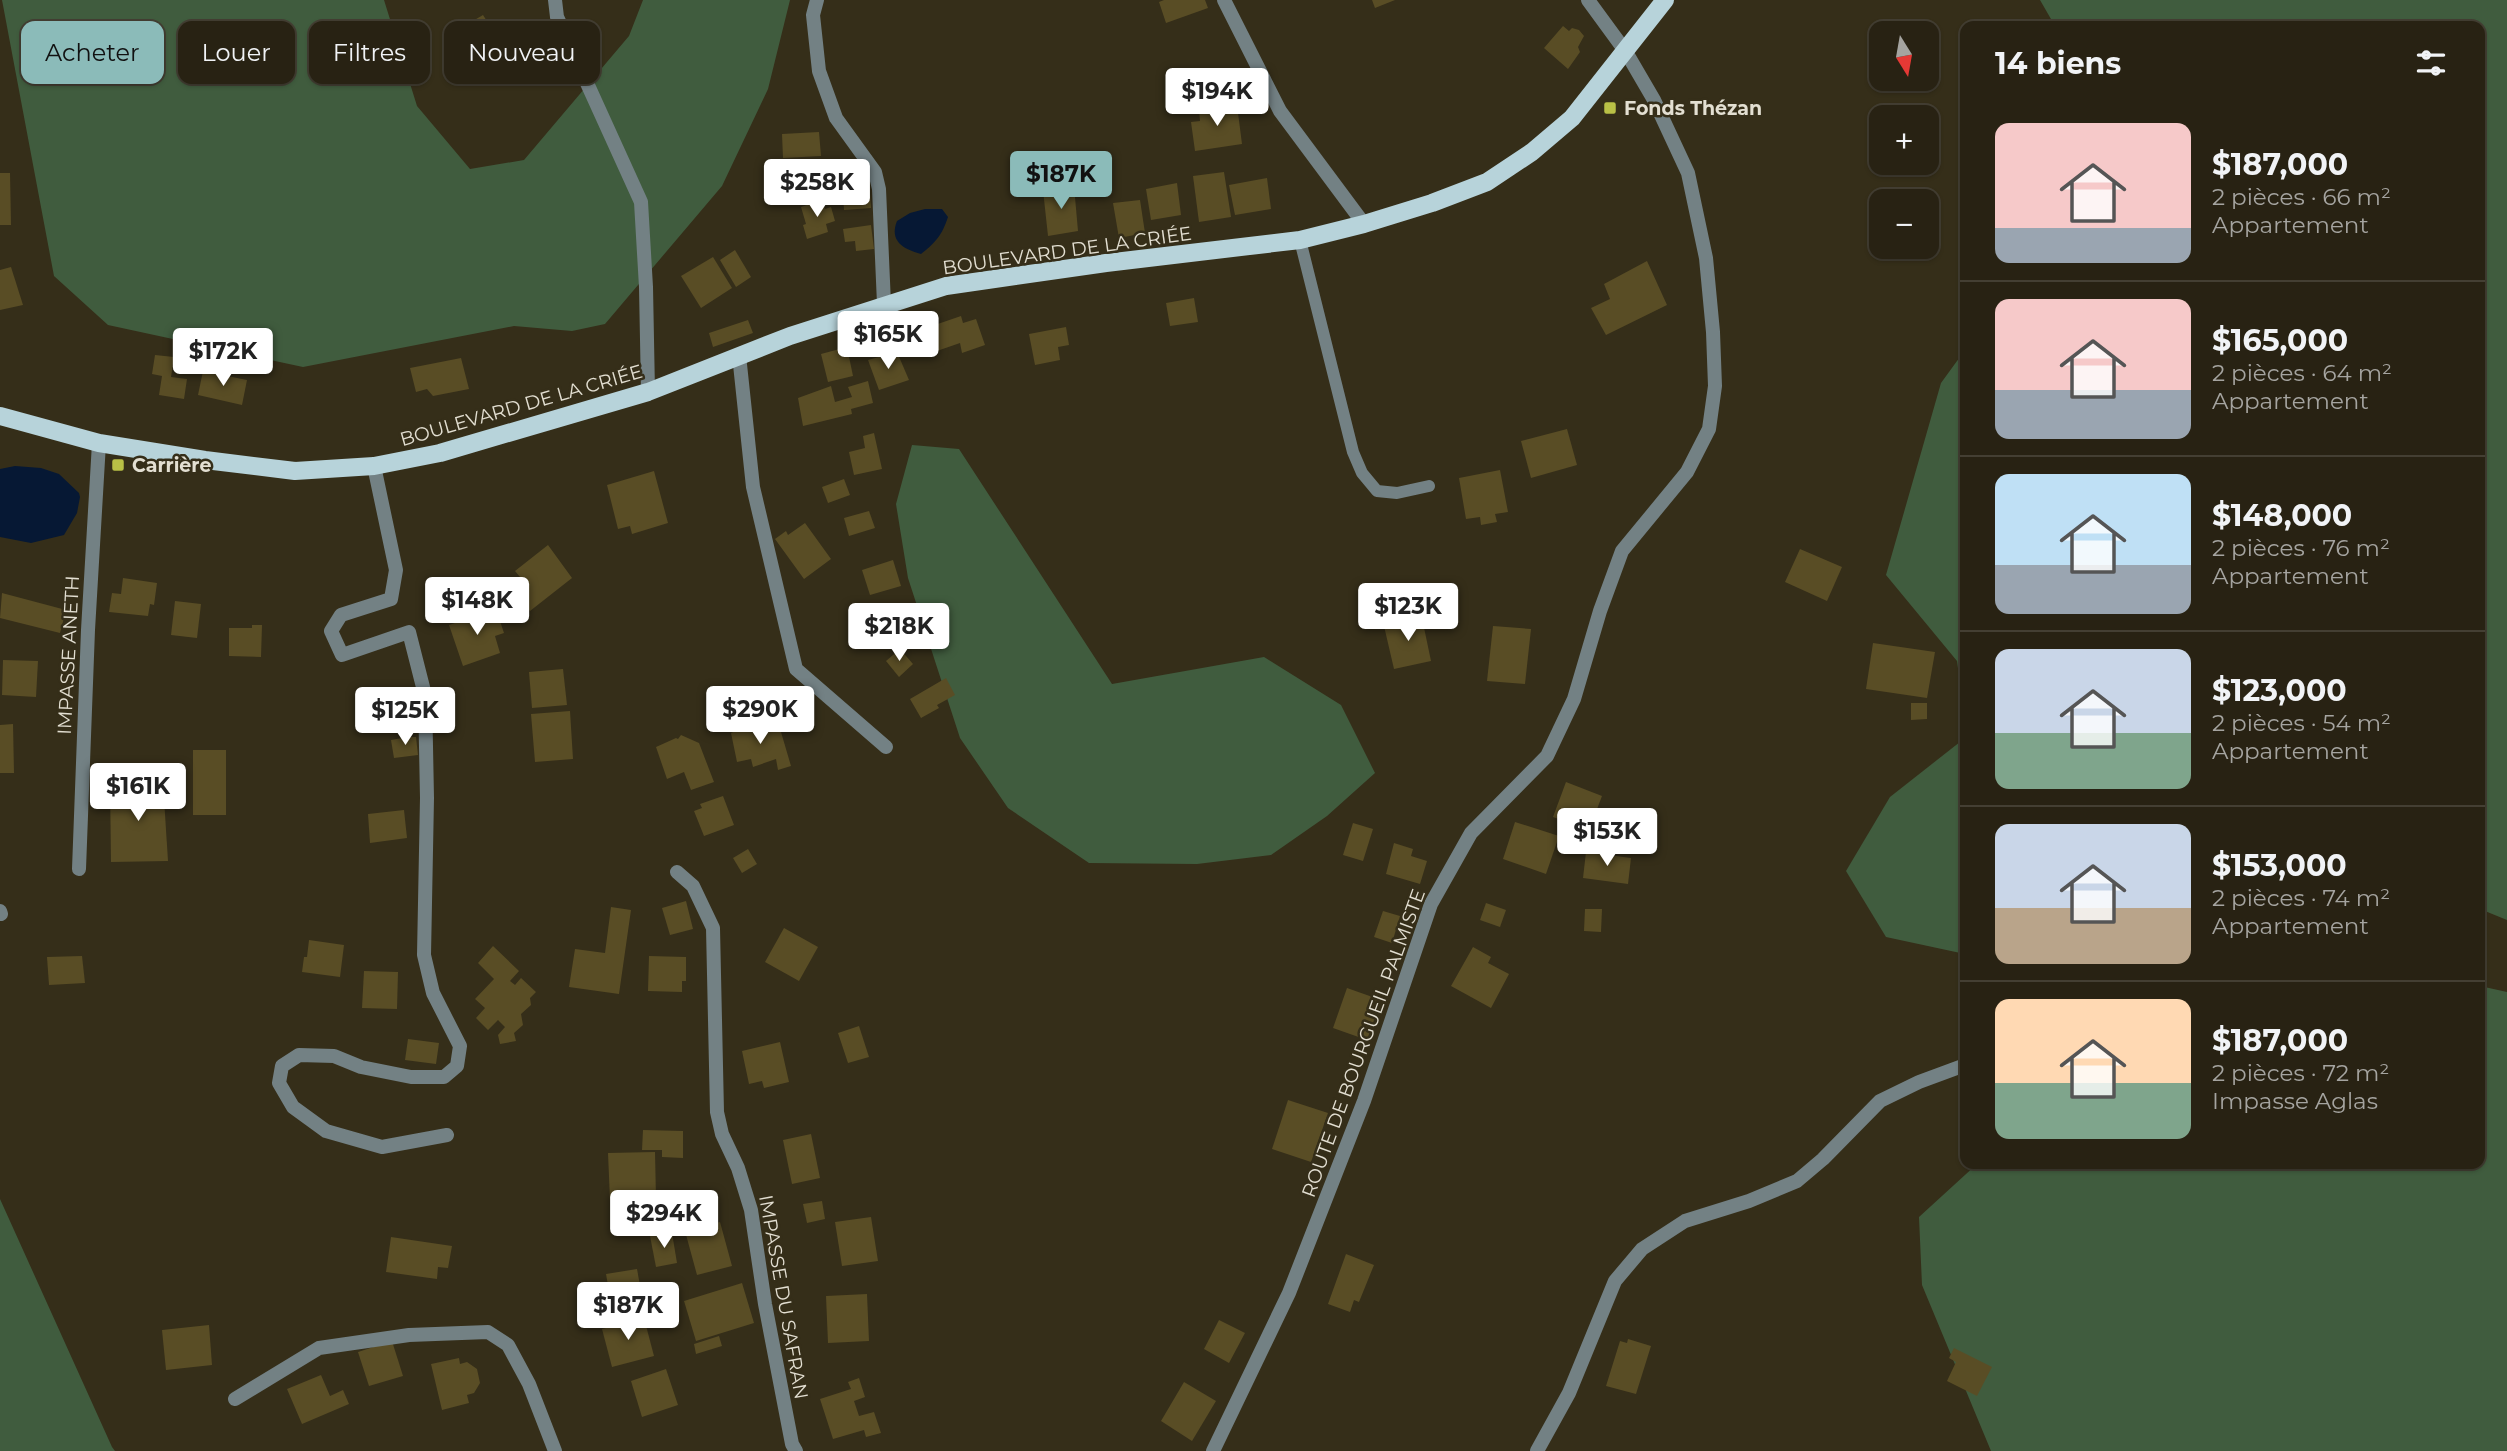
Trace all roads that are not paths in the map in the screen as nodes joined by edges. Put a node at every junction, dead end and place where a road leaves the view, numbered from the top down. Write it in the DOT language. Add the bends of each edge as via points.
graph roads {
  1 [pos="555,0"];
  2 [pos="817,0"];
  3 [pos="1224,0"];
  4 [pos="1588,0"];
  5 [pos="1665,0"];
  6 [pos="1626,52"];
  7 [pos="1364,224"];
  8 [pos="1300,240"];
  9 [pos="884,304"];
  10 [pos="739,355"];
  11 [pos="648,392"];
  12 [pos="0,416"];
  13 [pos="99,443"];
  14 [pos="374,466"];
  15 [pos="1429,485"];
  16 [pos="886,747"];
  17 [pos="79,869"];
  18 [pos="677,872"];
  19 [pos="1960,1067"];
  20 [pos="447,1135"];
  21 [pos="235,1399"];
  22 [pos="555,1451"];
  23 [pos="796,1451"];
  24 [pos="1213,1451"];
  25 [pos="1536,1451"];
  1 -- 11 [label="street" via="557,17 641,202"];
  2 -- 9 [label="street" via="813,15 819,71 836,118 875,172 879,189"];
  3 -- 7 [label="street" via="1280,111"];
  4 -- 6 [label="street, ROUTE DE BOURGUEIL PALMISTE"];
  5 -- 6 [label="main road, BOULEVARD DE LA CRIÉE"];
  6 -- 7 [label="main road, BOULEVARD DE LA CRIÉE" via="1572,118 1487,182"];
  6 -- 24 [label="street, ROUTE DE BOURGUEIL PALMISTE" via="1688,173 1706,258 1713,332 1716,386 1709,429 1688,472 1622,551 1574,699 1548,756 1471,832 1431,904 1364,1101 1289,1293"];
  7 -- 8 [label="main road, BOULEVARD DE LA CRIÉE"];
  8 -- 9 [label="main road, BOULEVARD DE LA CRIÉE" via="959,284"];
  8 -- 15 [label="lane" via="1362,473 1377,491 1397,493"];
  9 -- 10 [label="main road, BOULEVARD DE LA CRIÉE"];
  10 -- 11 [label="main road, BOULEVARD DE LA CRIÉE"];
  10 -- 16 [label="street" via="753,487 796,669"];
  11 -- 14 [label="main road, BOULEVARD DE LA CRIÉE" via="440,453"];
  12 -- 13 [label="main road, BOULEVARD DE LA CRIÉE"];
  13 -- 14 [label="main road, BOULEVARD DE LA CRIÉE" via="295,471"];
  13 -- 17 [label="street, IMPASSE ANETH"];
  14 -- 20 [label="street" via="396,570 391,599 341,615 331,631 342,655 409,632 425,695 424,955 433,993 460,1046 457,1066 444,1077 411,1077 361,1067 334,1056 299,1055 282,1066 279,1083 293,1107 326,1131 382,1147"];
  18 -- 23 [label="street, IMPASSE DU SAFRAN" via="694,886 713,928 717,1112 751,1210"];
  19 -- 25 [label="street" via="1880,1101 1797,1181 1685,1221 1642,1249 1615,1281 1569,1393"];
  21 -- 22 [label="street" via="319,1348 409,1335 488,1332 508,1345"];
}
